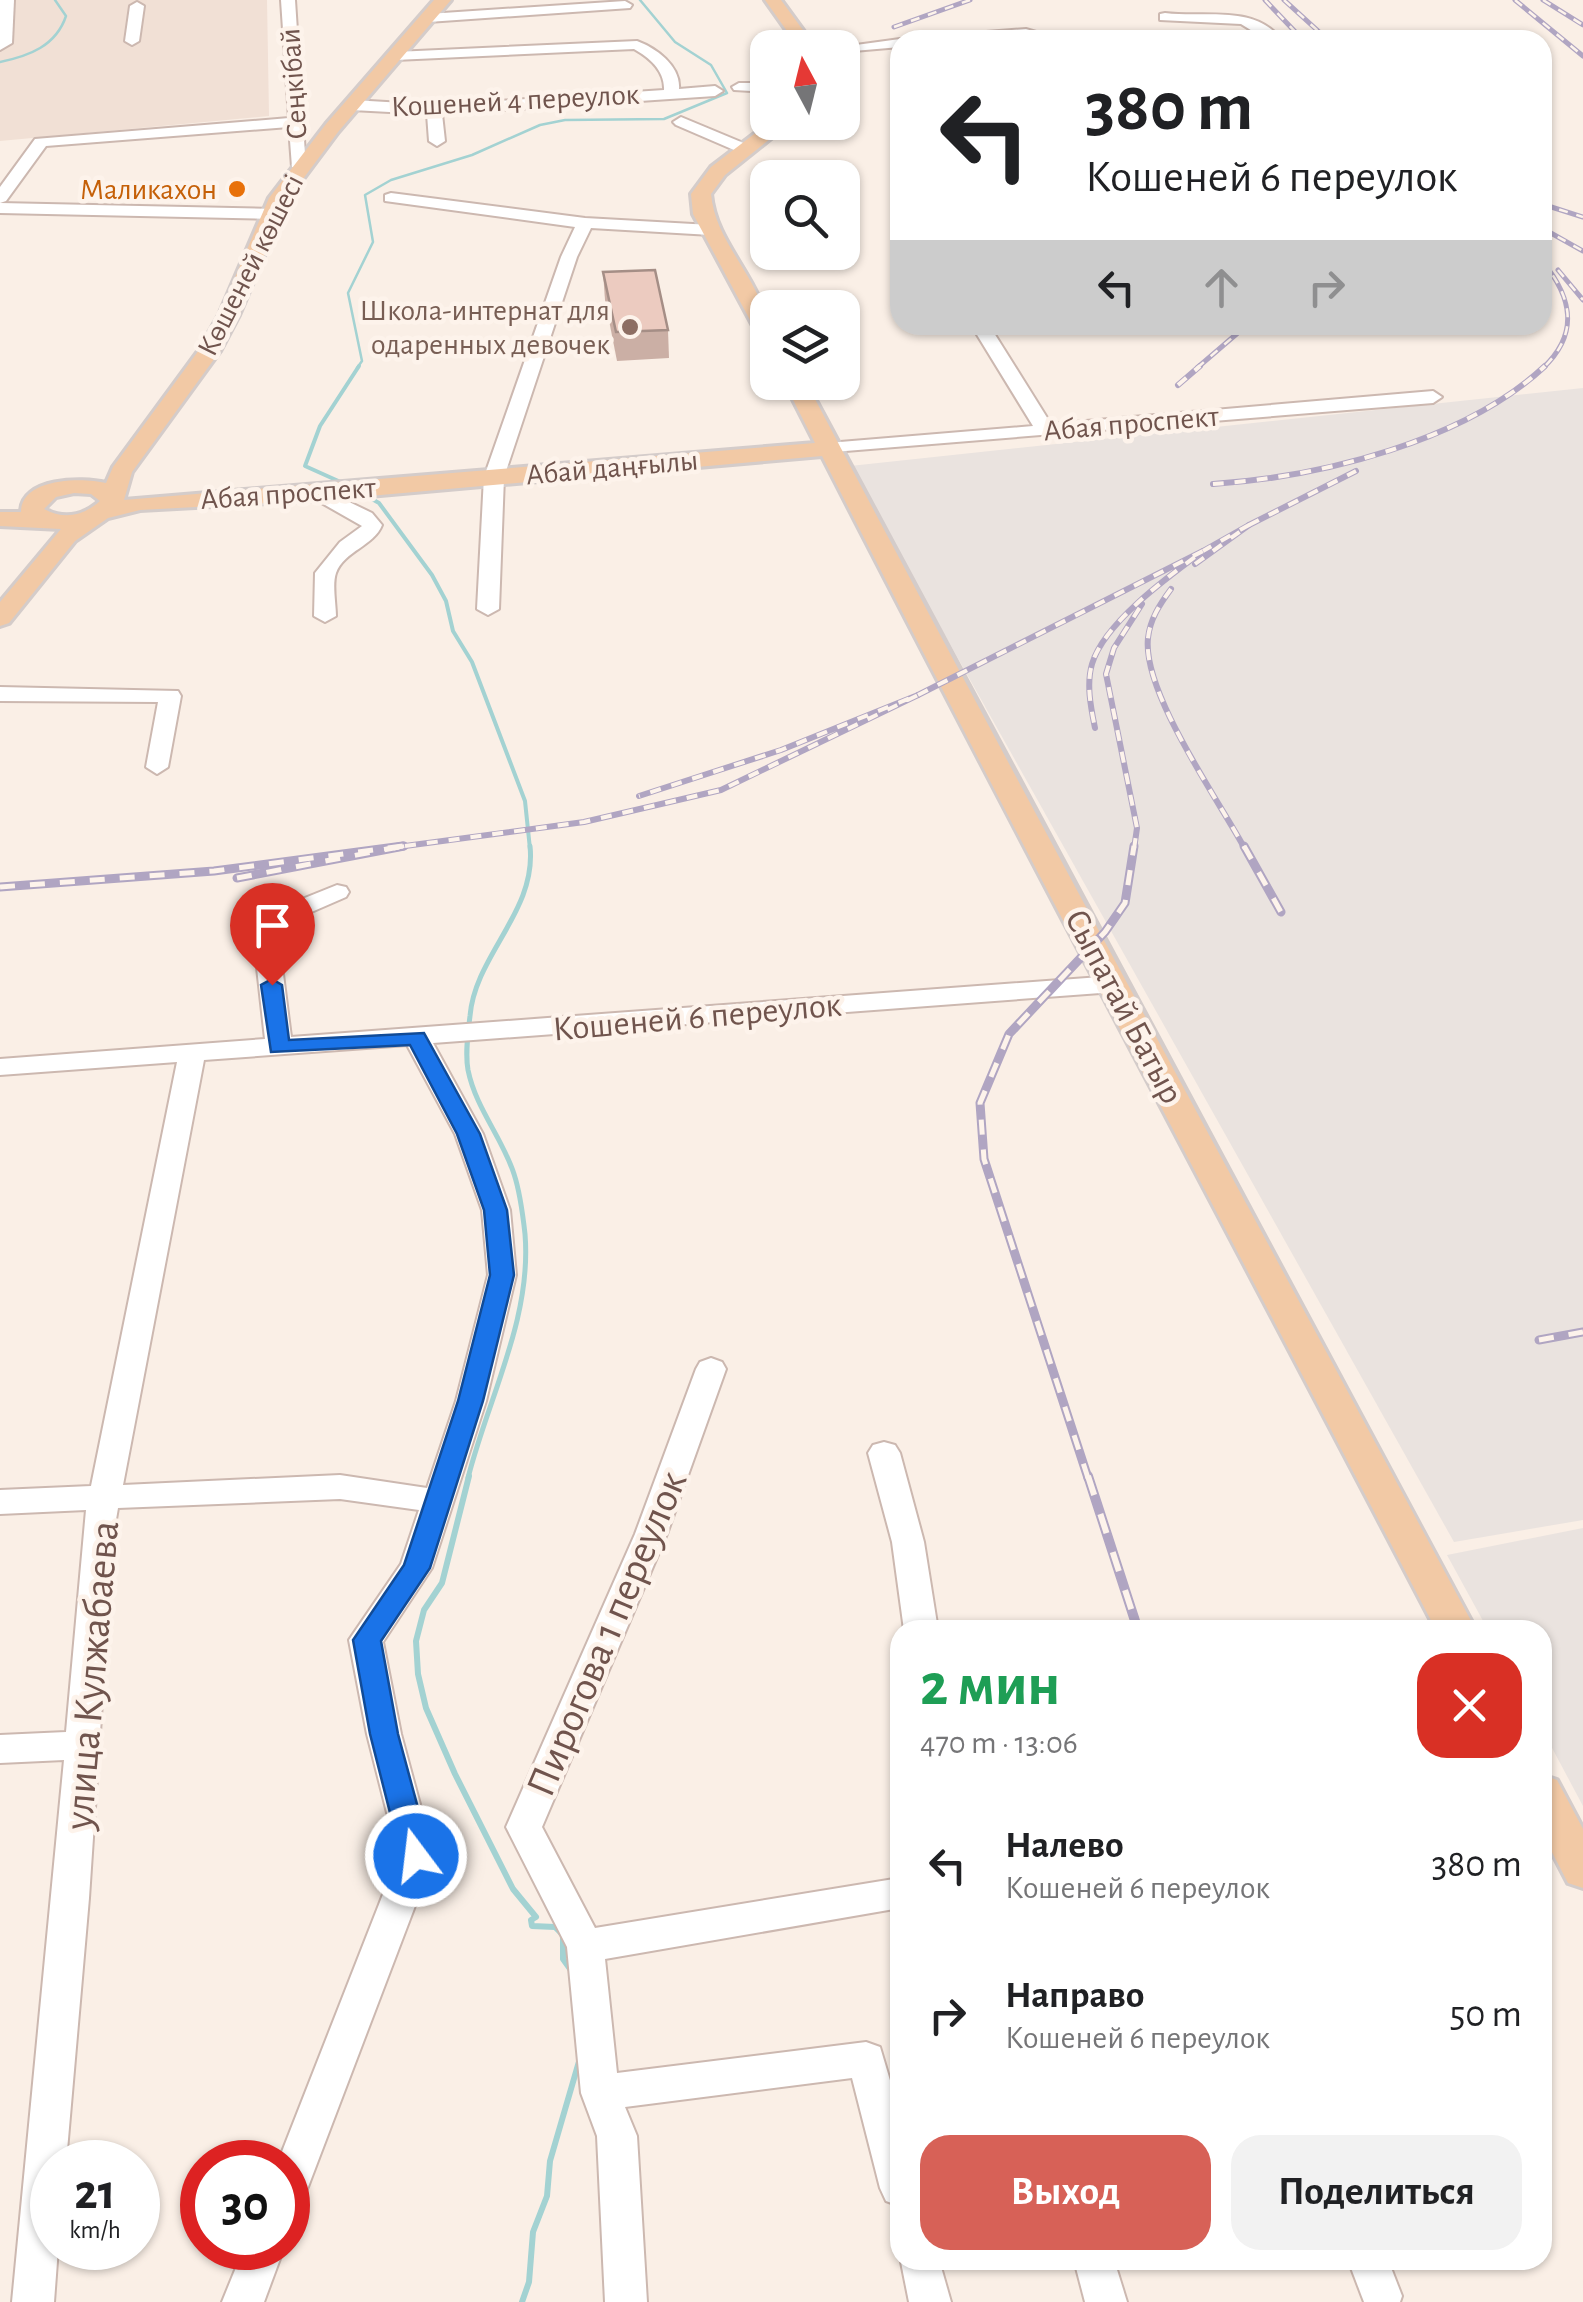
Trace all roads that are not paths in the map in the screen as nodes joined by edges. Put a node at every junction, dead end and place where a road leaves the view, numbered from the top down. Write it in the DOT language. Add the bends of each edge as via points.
graph roads {
  1 [pos="7,0"];
  2 [pos="288,0"];
  3 [pos="443,0"];
  4 [pos="773,0"];
  5 [pos="625,5"];
  6 [pos="137,6"];
  7 [pos="1165,17"];
  8 [pos="428,18"];
  9 [pos="795,30"];
  10 [pos="1270,30"];
  11 [pos="132,41"];
  12 [pos="890,44"];
  13 [pos="0,46"];
  14 [pos="860,46"];
  15 [pos="395,56"];
  16 [pos="738,87"];
  17 [pos="750,87"];
  18 [pos="715,91"];
  19 [pos="671,92"];
  20 [pos="352,105"];
  21 [pos="434,110"];
  22 [pos="294,122"];
  23 [pos="682,122"];
  24 [pos="760,140"];
  25 [pos="437,141"];
  26 [pos="747,150"];
  27 [pos="300,167"];
  28 [pos="0,198"];
  29 [pos="391,198"];
  30 [pos="0,208"];
  31 [pos="274,214"];
  32 [pos="586,222"];
  33 [pos="711,230"];
  34 [pos="750,300"];
  35 [pos="986,335"];
  36 [pos="1434,396"];
  37 [pos="804,400"];
  38 [pos="1046,431"];
  39 [pos="140,443"];
  40 [pos="828,449"];
  41 [pos="494,477"];
  42 [pos="395,486"];
  43 [pos="49,492"];
  44 [pos="321,493"];
  45 [pos="105,502"];
  46 [pos="0,510"];
  47 [pos="0,520"];
  48 [pos="48,521"];
  49 [pos="59,546"];
  50 [pos="488,609"];
  51 [pos="326,616"];
  52 [pos="0,618"];
  53 [pos="0,694"];
  54 [pos="157,767"];
  55 [pos="337,892"];
  56 [pos="1114,984"];
  57 [pos="417,1038"];
  58 [pos="279,1047"];
  59 [pos="192,1054"];
  60 [pos="0,1067"];
  61 [pos="712,1369"];
  62 [pos="884,1453"];
  63 [pos="105,1498"];
  64 [pos="436,1501"];
  65 [pos="0,1502"];
  66 [pos="920,1620"];
  67 [pos="1451,1620"];
  68 [pos="82,1745"];
  69 [pos="0,1749"];
  70 [pos="1552,1814"];
  71 [pos="1583,1870"];
  72 [pos="890,1894"];
  73 [pos="585,1946"];
  74 [pos="600,2092"];
  75 [pos="306,2140"];
  76 [pos="890,2150"];
  77 [pos="255,2270"];
  78 [pos="922,2270"];
  79 [pos="1097,2270"];
  80 [pos="33,2302"];
  81 [pos="243,2302"];
  82 [pos="626,2302"];
  83 [pos="930,2302"];
  84 [pos="1106,2302"];
  1 -- 13 [label="street"];
  2 -- 22 [label="street, Сеңкібай"];
  3 -- 8 [label="main road, Көшеней көшесі"];
  4 -- 9 [label="main road"];
  5 -- 8 [label="street"];
  6 -- 11 [label="street"];
  7 -- 10 [label="street" via="1253,20"];
  8 -- 15 [label="main road, Көшеней көшесі"];
  12 -- 14 [label="street"];
  15 -- 19 [label="street, Кошеней 4 переулок" via="637,45 656,56 672,80"];
  15 -- 20 [label="main road, Көшеней көшесі"];
  16 -- 17 [label="street"];
  18 -- 19 [label="street"];
  19 -- 21 [label="street, Кошеней 4 переулок"];
  20 -- 21 [label="street, Кошеней 4 переулок"];
  20 -- 27 [label="main road, Көшеней көшесі"];
  21 -- 25 [label="street"];
  22 -- 27 [label="street, Сеңкібай"];
  22 -- 28 [label="street" via="46,141"];
  23 -- 26 [label="street"];
  24 -- 26 [label="main road"];
  26 -- 33 [label="main road" via="701,194"];
  27 -- 31 [label="main road, Көшеней көшесі"];
  29 -- 32 [label="street"];
  30 -- 31 [label="street"];
  31 -- 39 [label="main road, Көшеней көшесі" via="209,352"];
  32 -- 33 [label="street"];
  32 -- 41 [label="street"];
  33 -- 34 [label="main road"];
  35 -- 38 [label="street"];
  36 -- 38 [label="street, Абая проспект"];
  37 -- 40 [label="main road, Сыпатай Батыр"];
  38 -- 40 [label="street, Абая проспект"];
  39 -- 43 [label="main road" via="105,472"];
  39 -- 45 [label="main road"];
  40 -- 41 [label="main road, Абай даңғылы"];
  40 -- 56 [label="main road, Сыпатай Батыр"];
  41 -- 42 [label="main road, Абай даңғылы"];
  41 -- 50 [label="street"];
  42 -- 44 [label="main road, Абая проспект"];
  43 -- 45 [label="main road"];
  43 -- 46 [label="main road"];
  43 -- 48 [label="main road" via="31,507"];
  44 -- 45 [label="main road, Абая проспект"];
  44 -- 51 [label="street" via="372,525 325,573"];
  45 -- 48 [label="main road" via="73,522"];
  45 -- 49 [label="main road"];
  47 -- 48 [label="main road"];
  48 -- 49 [label="main road" via="61,533"];
  49 -- 52 [label="main road"];
  53 -- 54 [label="street" via="170,696"];
  55 -- 58 [label="street" via="264,923"];
  56 -- 57 [label="street, Кошеней 6 переулок"];
  56 -- 67 [label="main road, Сыпатай Батыр"];
  57 -- 58 [label="street, Кошеней 6 переулок"];
  57 -- 64 [label="street" via="469,1134 496,1210 502,1275 471,1401"];
  58 -- 59 [label="street, Кошеней 6 переулок"];
  59 -- 60 [label="street, Кошеней 6 переулок"];
  59 -- 63 [label="street, улица Кулжабаева"];
  61 -- 73 [label="street, Пирогова 1 переулок" via="650,1534 524,1828"];
  62 -- 66 [label="street"];
  63 -- 64 [label="street" via="340,1486"];
  63 -- 65 [label="street"];
  63 -- 68 [label="street, улица Кулжабаева"];
  64 -- 75 [label="street" via="416,1568 366,1640 416,1856"];
  68 -- 69 [label="street"];
  68 -- 80 [label="street, улица Кулжабаева"];
  70 -- 71 [label="main road"];
  72 -- 73 [label="street"];
  73 -- 74 [label="street, Пирогова 1 переулок"];
  74 -- 76 [label="street" via="866,2059"];
  74 -- 82 [label="street, Пирогова 1 переулок" via="617,2136"];
  77 -- 81 [label="street"];
  78 -- 83 [label="street"];
  79 -- 84 [label="street"];
}
